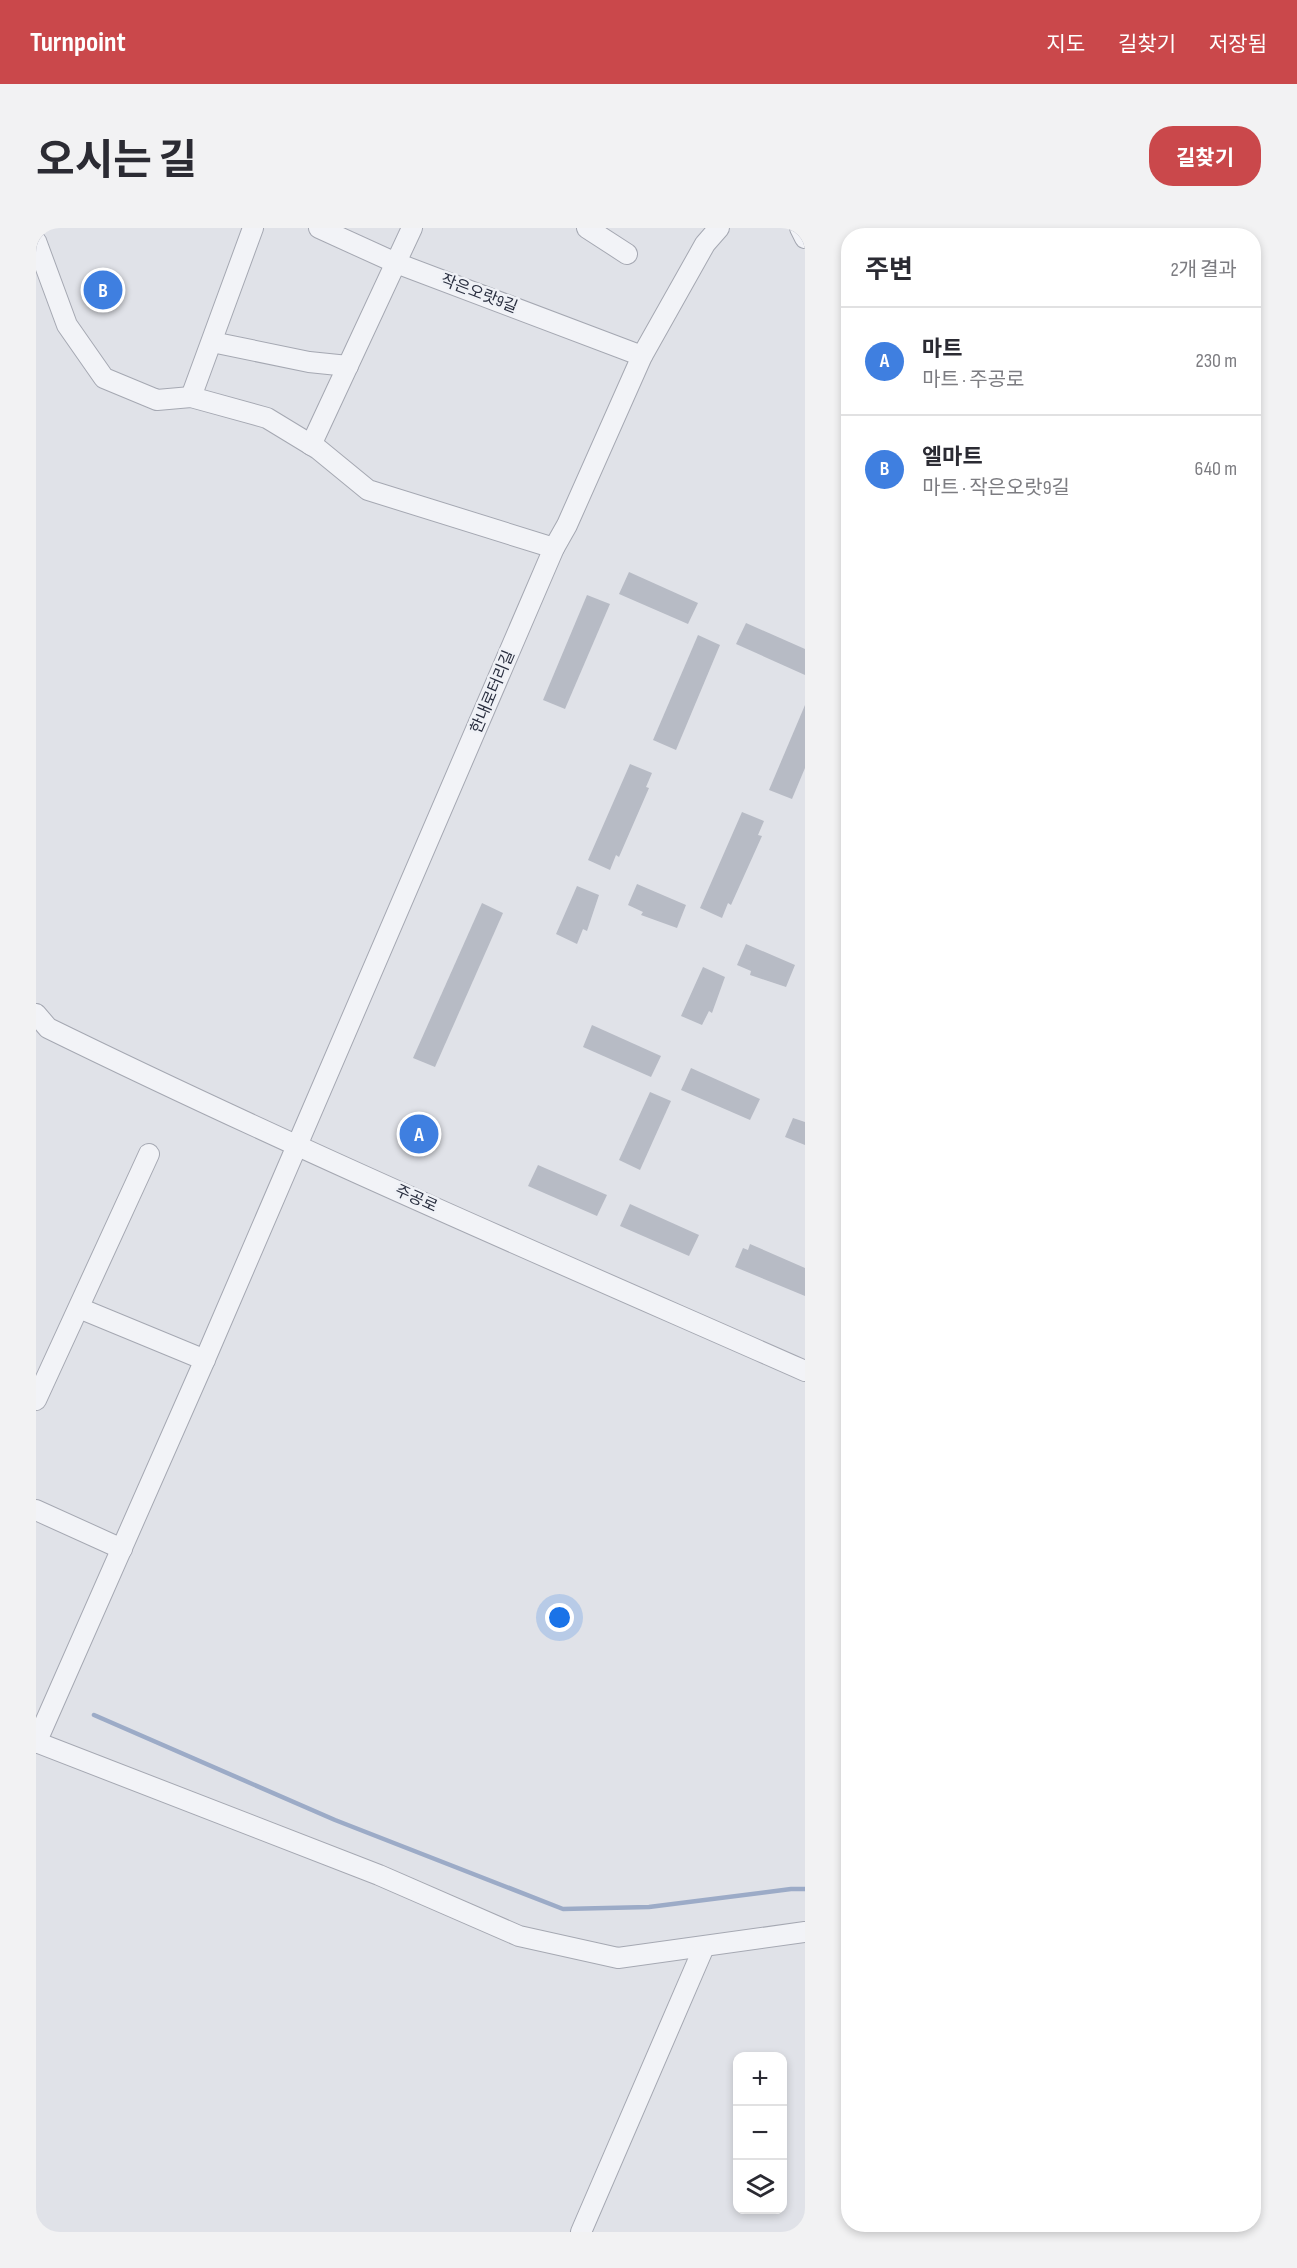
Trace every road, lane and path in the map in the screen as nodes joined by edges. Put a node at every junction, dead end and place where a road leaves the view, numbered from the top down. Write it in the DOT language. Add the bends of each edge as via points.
graph roads {
  1 [pos="253,228"];
  2 [pos="319,228"];
  3 [pos="412,228"];
  4 [pos="587,228"];
  5 [pos="719,228"];
  6 [pos="800,228"];
  7 [pos="705,236"];
  8 [pos="805,238"];
  9 [pos="36,241"];
  10 [pos="627,254"];
  11 [pos="396,263"];
  12 [pos="212,342"];
  13 [pos="642,356"];
  14 [pos="348,366"];
  15 [pos="191,397"];
  16 [pos="311,445"];
  17 [pos="554,549"];
  18 [pos="36,1014"];
  19 [pos="296,1146"];
  20 [pos="149,1154"];
  21 [pos="79,1308"];
  22 [pos="205,1360"];
  23 [pos="805,1371"];
  24 [pos="36,1400"];
  25 [pos="36,1510"];
  26 [pos="122,1549"];
  27 [pos="36,1742"];
  28 [pos="805,1932"];
  29 [pos="704,1947"];
  30 [pos="581,2232"];
  1 -- 12 [label="street"];
  2 -- 11 [label="street, 작은오랏9길"];
  3 -- 11 [label="street"];
  4 -- 10 [label="street"];
  5 -- 7 [label="street, 한내로터리길"];
  6 -- 8 [label="street"];
  7 -- 13 [label="street, 한내로터리길"];
  9 -- 15 [label="street" via="67,325 104,378 157,400"];
  11 -- 13 [label="street, 작은오랏9길"];
  11 -- 14 [label="street"];
  12 -- 14 [label="street"];
  12 -- 15 [label="street"];
  13 -- 17 [label="street, 한내로터리길"];
  14 -- 16 [label="street"];
  15 -- 16 [label="street" via="267,418"];
  16 -- 17 [label="street" via="368,490"];
  17 -- 19 [label="street, 한내로터리길"];
  18 -- 19 [label="street, 주공로" via="48,1028"];
  19 -- 22 [label="street, 한내로터리길"];
  19 -- 23 [label="street, 주공로"];
  20 -- 21 [label="street"];
  21 -- 22 [label="street"];
  21 -- 24 [label="street"];
  22 -- 26 [label="street, 한내로터리길"];
  25 -- 26 [label="street"];
  26 -- 27 [label="street, 한내로터리길"];
  27 -- 29 [label="street" via="379,1875 519,1936 618,1958"];
  28 -- 29 [label="street"];
  29 -- 30 [label="street"];
}
